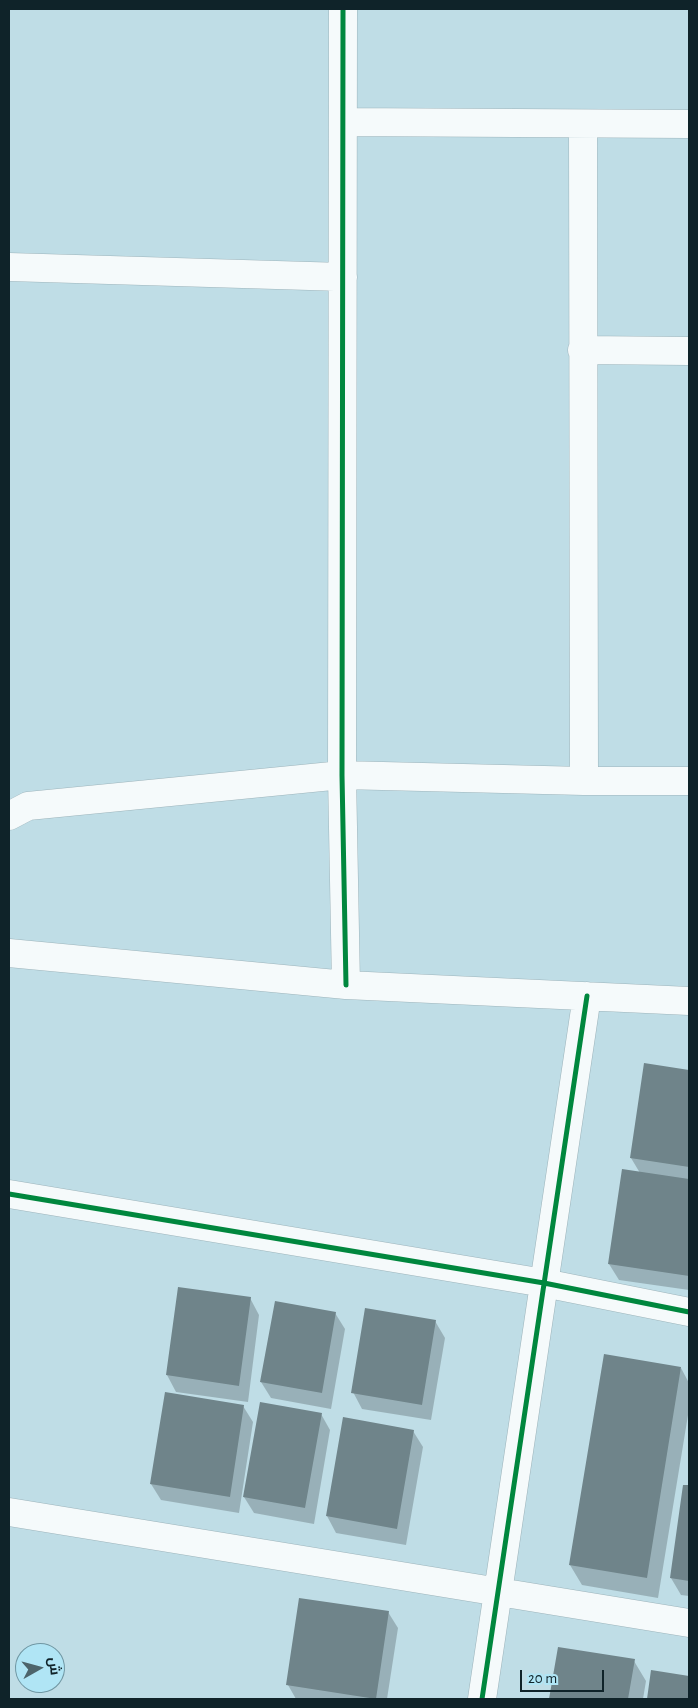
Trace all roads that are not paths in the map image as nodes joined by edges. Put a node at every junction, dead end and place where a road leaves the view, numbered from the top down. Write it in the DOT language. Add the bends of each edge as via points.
graph roads {
  1 [pos="343,9"];
  2 [pos="343,122"];
  3 [pos="583,124"];
  4 [pos="689,124"];
  5 [pos="9,266"];
  6 [pos="343,277"];
  7 [pos="582,350"];
  8 [pos="689,351"];
  9 [pos="342,775"];
  10 [pos="584,781"];
  11 [pos="689,781"];
  12 [pos="9,816"];
  13 [pos="9,953"];
  14 [pos="346,985"];
  15 [pos="587,996"];
  16 [pos="689,1000"];
  17 [pos="9,1194"];
  18 [pos="544,1283"];
  19 [pos="689,1312"];
  20 [pos="9,1512"];
  21 [pos="498,1593"];
  22 [pos="689,1623"];
  23 [pos="482,1699"];
  1 -- 2 [label="street"];
  2 -- 3 [label="street"];
  2 -- 6 [label="street"];
  3 -- 4 [label="street"];
  3 -- 7 [label="street"];
  5 -- 6 [label="street"];
  6 -- 9 [label="street"];
  7 -- 8 [label="street"];
  7 -- 10 [label="street"];
  9 -- 10 [label="street"];
  9 -- 12 [label="street" via="28,806"];
  9 -- 14 [label="street"];
  10 -- 11 [label="street"];
  13 -- 14 [label="street"];
  14 -- 15 [label="street"];
  15 -- 16 [label="street"];
  15 -- 18 [label="street"];
  17 -- 18 [label="street"];
  18 -- 19 [label="street"];
  18 -- 21 [label="street"];
  20 -- 21 [label="street"];
  21 -- 22 [label="street"];
  21 -- 23 [label="street"];
}
